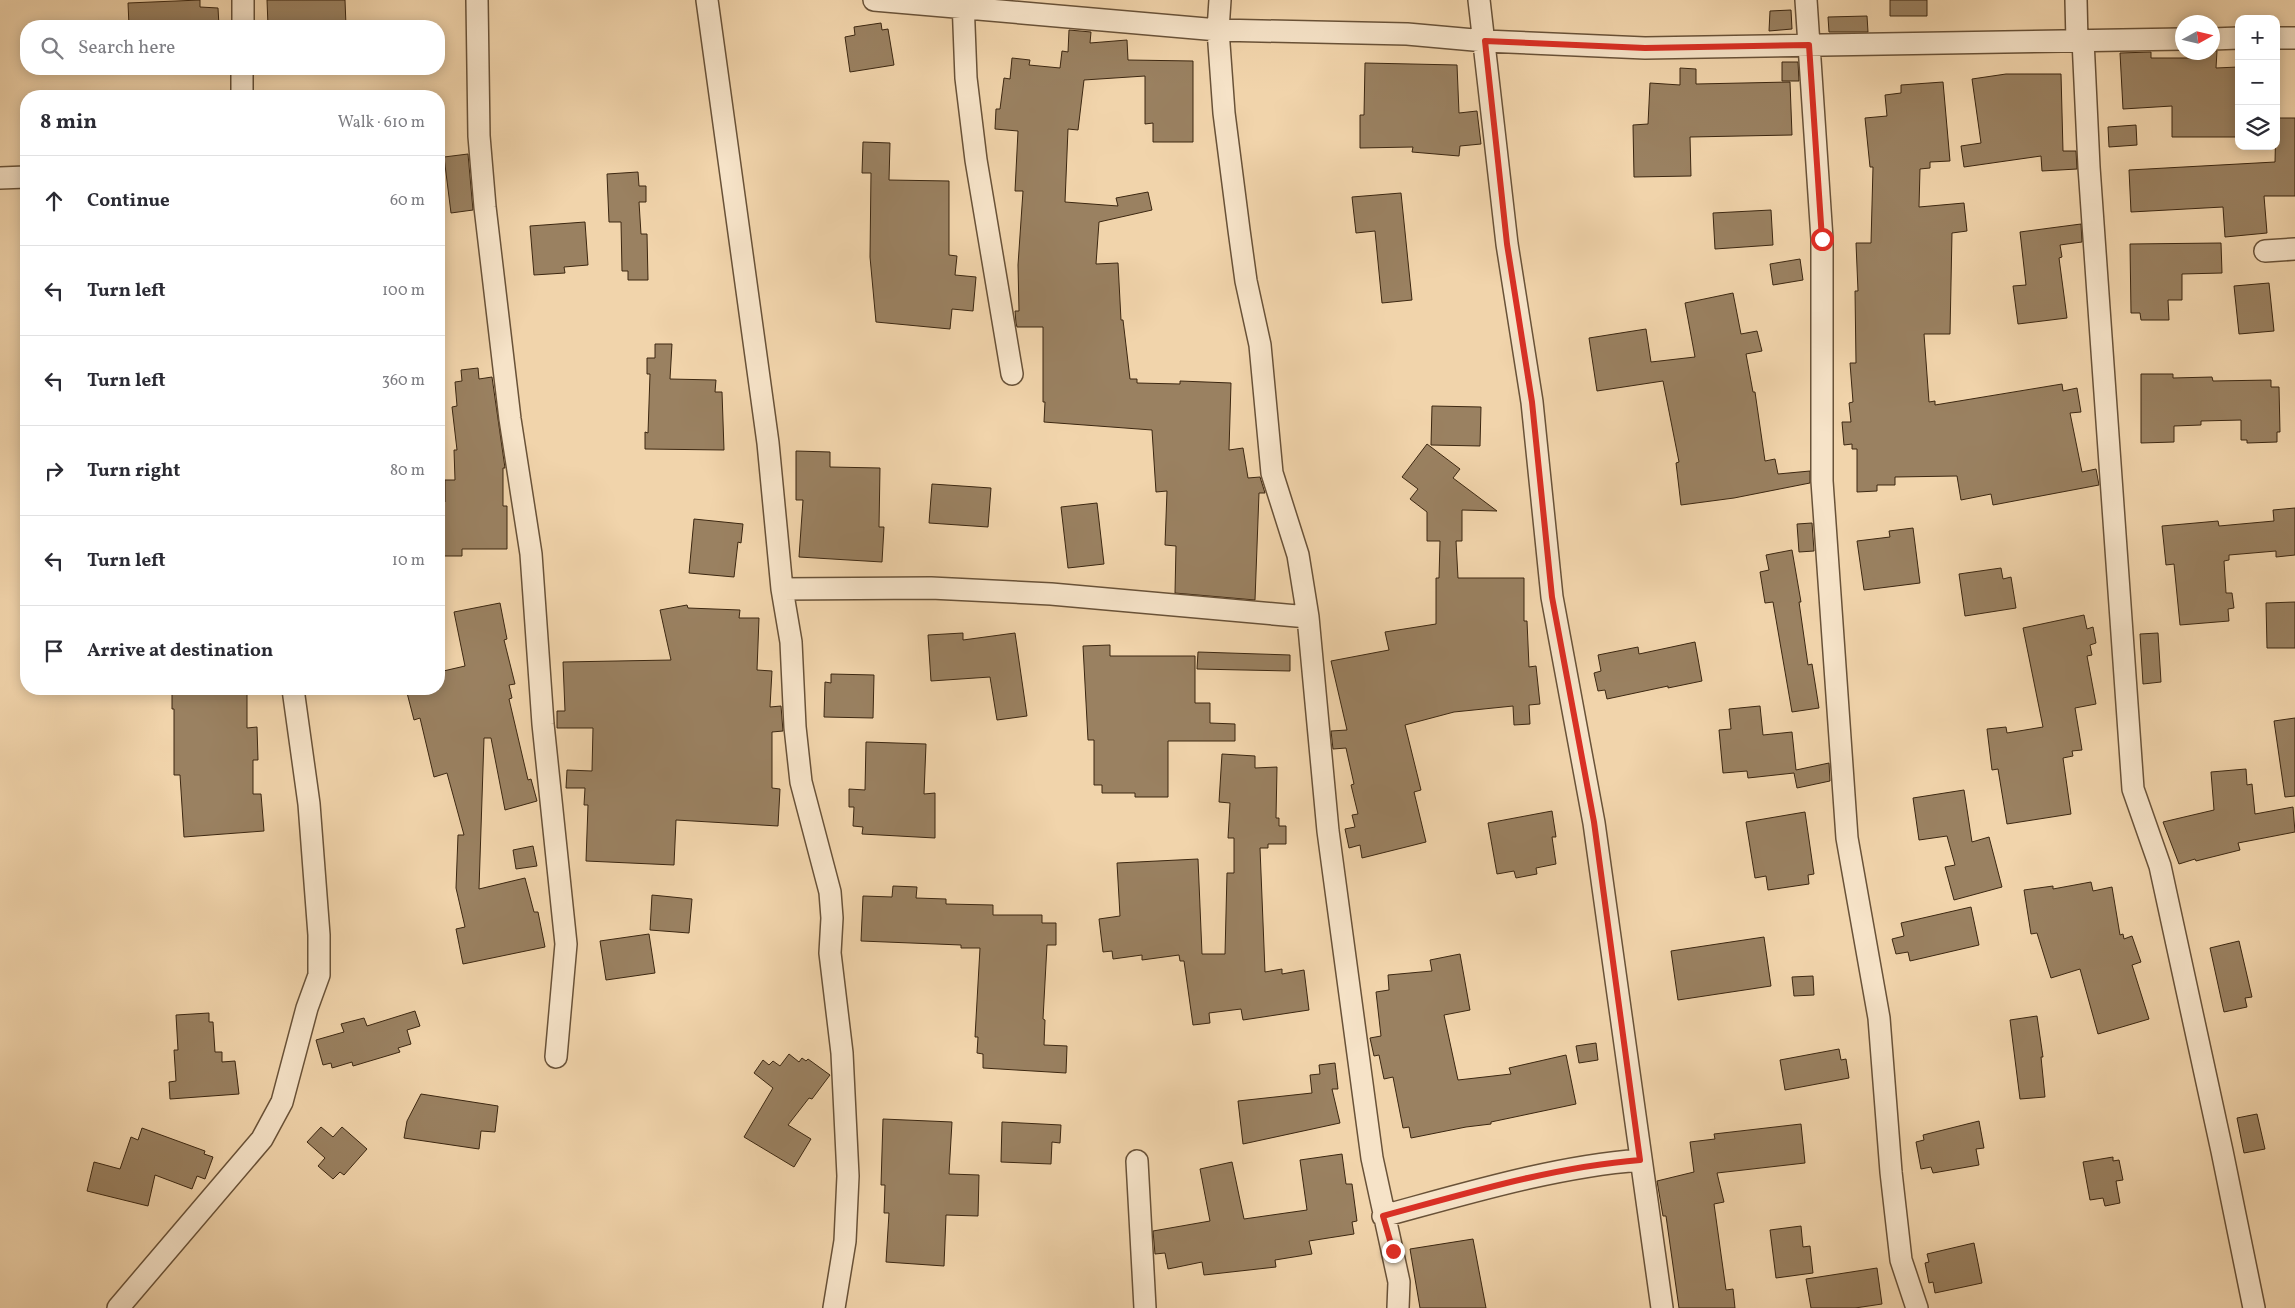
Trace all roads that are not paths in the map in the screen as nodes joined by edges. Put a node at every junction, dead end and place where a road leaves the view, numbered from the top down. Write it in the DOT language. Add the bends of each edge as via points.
graph roads {
  1 [pos="243,0"];
  2 [pos="477,0"];
  3 [pos="707,0"];
  4 [pos="874,0"];
  5 [pos="1220,0"];
  6 [pos="1479,0"];
  7 [pos="1806,0"];
  8 [pos="2076,0"];
  9 [pos="964,4"];
  10 [pos="243,20"];
  11 [pos="1218,30"];
  12 [pos="2235,38"];
  13 [pos="2280,38"];
  14 [pos="2295,38"];
  15 [pos="2175,39"];
  16 [pos="2220,39"];
  17 [pos="1485,41"];
  18 [pos="2080,41"];
  19 [pos="1809,45"];
  20 [pos="242,75"];
  21 [pos="242,90"];
  22 [pos="20,177"];
  23 [pos="0,178"];
  24 [pos="2295,249"];
  25 [pos="2265,251"];
  26 [pos="1012,374"];
  27 [pos="782,589"];
  28 [pos="1308,618"];
  29 [pos="294,695"];
  30 [pos="556,1058"];
  31 [pos="1640,1160"];
  32 [pos="1137,1161"];
  33 [pos="1383,1216"];
  34 [pos="118,1308"];
  35 [pos="834,1308"];
  36 [pos="1145,1308"];
  37 [pos="1398,1308"];
  38 [pos="1662,1308"];
  39 [pos="1917,1308"];
  40 [pos="2254,1308"];
  1 -- 10 [label="street"];
  2 -- 30 [label="street" via="479,136 510,419 531,554 566,944"];
  3 -- 27 [label="street" via="768,443"];
  4 -- 9 [label="street"];
  5 -- 11 [label="street"];
  6 -- 17 [label="street"];
  7 -- 19 [label="street"];
  8 -- 18 [label="street"];
  9 -- 11 [label="street"];
  9 -- 26 [label="street" via="966,78 976,160"];
  11 -- 17 [label="street" via="1407,34"];
  11 -- 28 [label="street" via="1224,113 1246,281 1260,345 1272,473 1298,555"];
  12 -- 16 [label="street"];
  13 -- 14 [label="street"];
  15 -- 18 [label="street"];
  17 -- 19 [label="street" via="1645,48"];
  17 -- 31 [label="street" via="1507,244 1532,402 1552,597 1594,822"];
  18 -- 19 [label="street"];
  18 -- 40 [label="street" via="2133,789 2160,866"];
  19 -- 39 [label="street" via="1822,239 1822,480 1847,838 1879,1018 1901,1260"];
  20 -- 21 [label="street"];
  22 -- 23 [label="street"];
  24 -- 25 [label="street"];
  27 -- 28 [label="street" via="931,588 1051,594"];
  27 -- 35 [label="street" via="791,642 795,727 802,782 830,892 830,953 842,1052 848,1176 845,1241"];
  28 -- 33 [label="street" via="1328,831 1372,1158"];
  29 -- 34 [label="street" via="309,804 319,974 282,1102 262,1139"];
  31 -- 33 [label="street" via="1597,1164 1538,1176"];
  31 -- 38 [label="street"];
  32 -- 36 [label="street"];
  33 -- 37 [label="street" via="1399,1282"];
}
